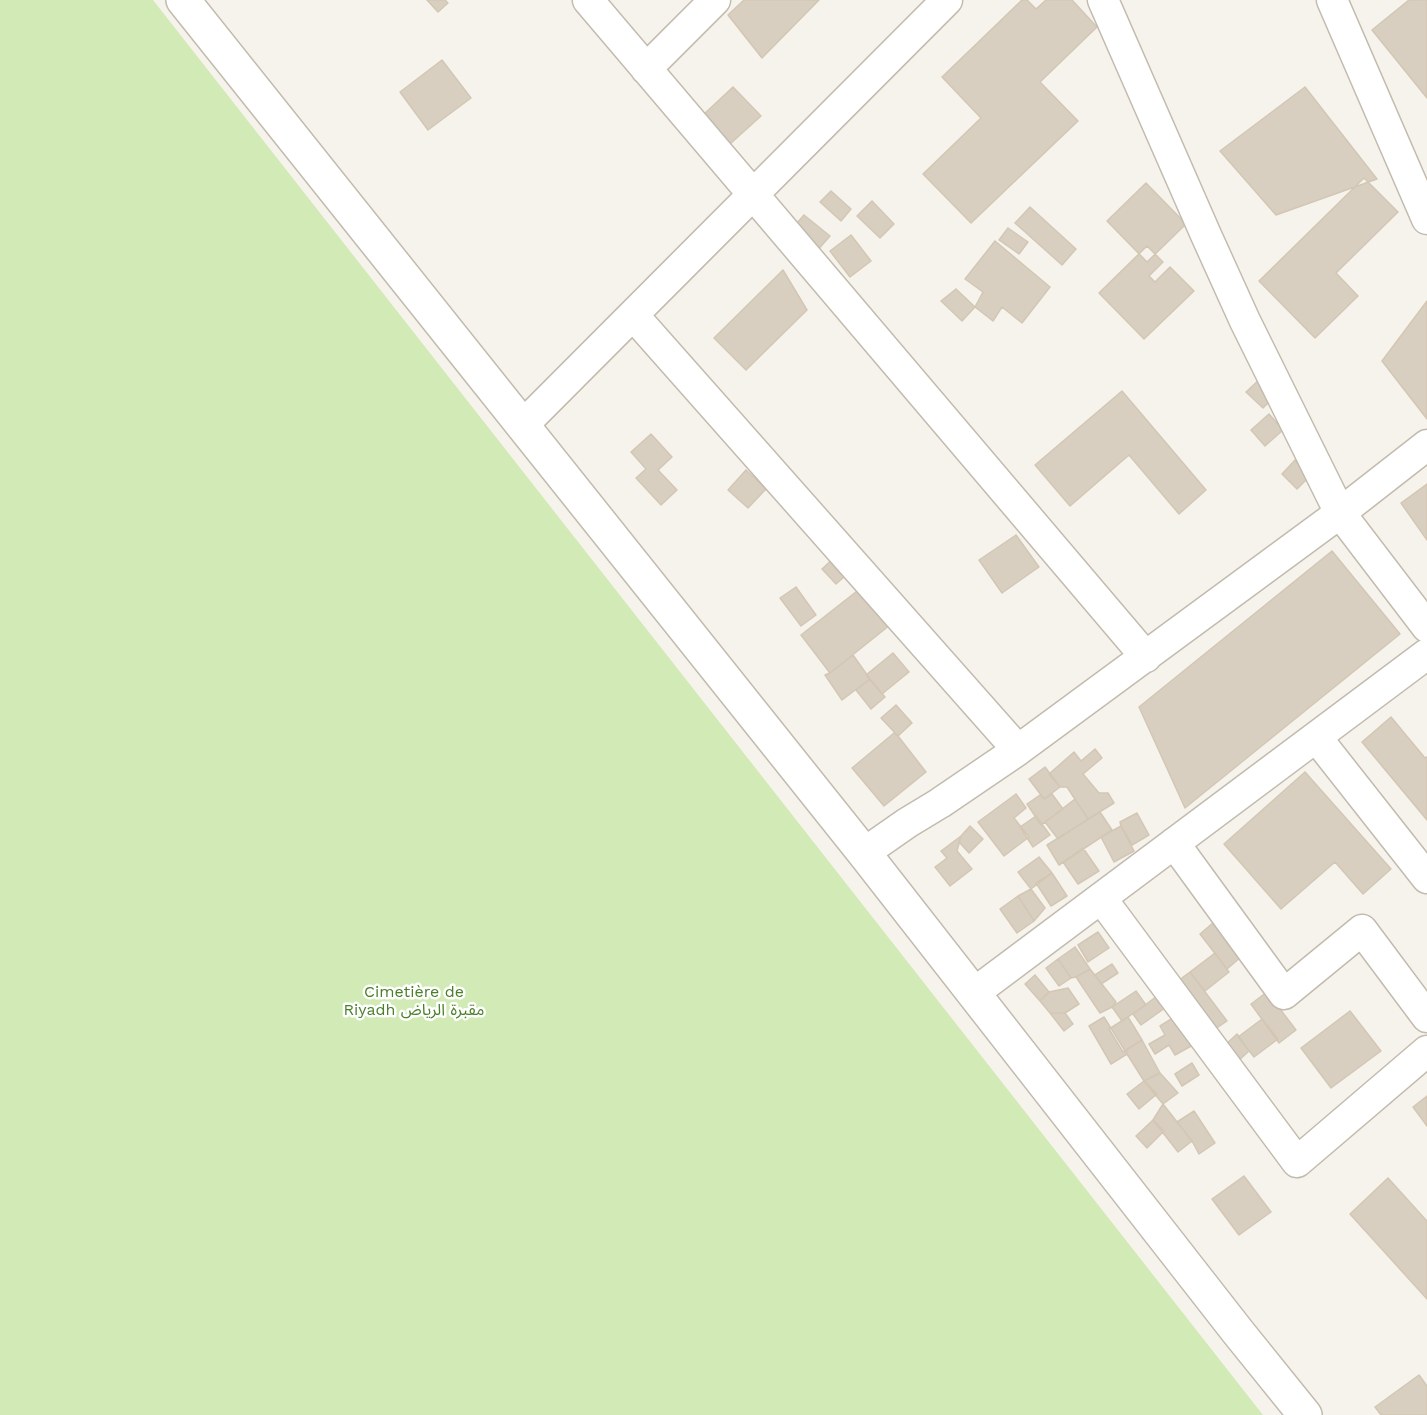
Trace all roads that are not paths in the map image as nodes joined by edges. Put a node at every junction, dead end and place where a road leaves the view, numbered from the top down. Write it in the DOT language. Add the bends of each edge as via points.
graph roads {
  1 [pos="183,0"];
  2 [pos="715,0"];
  3 [pos="947,0"];
  4 [pos="1103,0"];
  5 [pos="1332,0"];
  6 [pos="597,3"];
  7 [pos="646,69"];
  8 [pos="753,195"];
  9 [pos="1427,219"];
  10 [pos="633,315"];
  11 [pos="522,426"];
  12 [pos="1427,445"];
  13 [pos="1340,513"];
  14 [pos="1427,627"];
  15 [pos="1427,654"];
  16 [pos="1146,657"];
  17 [pos="1316,737"];
  18 [pos="1018,750"];
  19 [pos="1174,843"];
  20 [pos="864,853"];
  21 [pos="1427,878"];
  22 [pos="1101,898"];
  23 [pos="974,993"];
  24 [pos="1427,1017"];
  25 [pos="1427,1051"];
  26 [pos="1305,1415"];
  1 -- 11 [label="street"];
  2 -- 7 [label="street"];
  3 -- 8 [label="street"];
  4 -- 13 [label="street" via="1240,310"];
  5 -- 9 [label="street"];
  6 -- 7 [label="street"];
  7 -- 8 [label="street"];
  8 -- 10 [label="street"];
  8 -- 16 [label="street"];
  10 -- 11 [label="street"];
  10 -- 18 [label="street"];
  11 -- 20 [label="street"];
  12 -- 13 [label="street"];
  13 -- 14 [label="street"];
  13 -- 16 [label="street"];
  15 -- 17 [label="street"];
  16 -- 18 [label="street"];
  17 -- 19 [label="street"];
  17 -- 21 [label="street"];
  18 -- 20 [label="street"];
  19 -- 22 [label="street"];
  19 -- 24 [label="street" via="1284,994 1362,930"];
  20 -- 23 [label="street"];
  22 -- 23 [label="street"];
  22 -- 25 [label="street" via="1297,1161"];
  23 -- 26 [label="street"];
}
